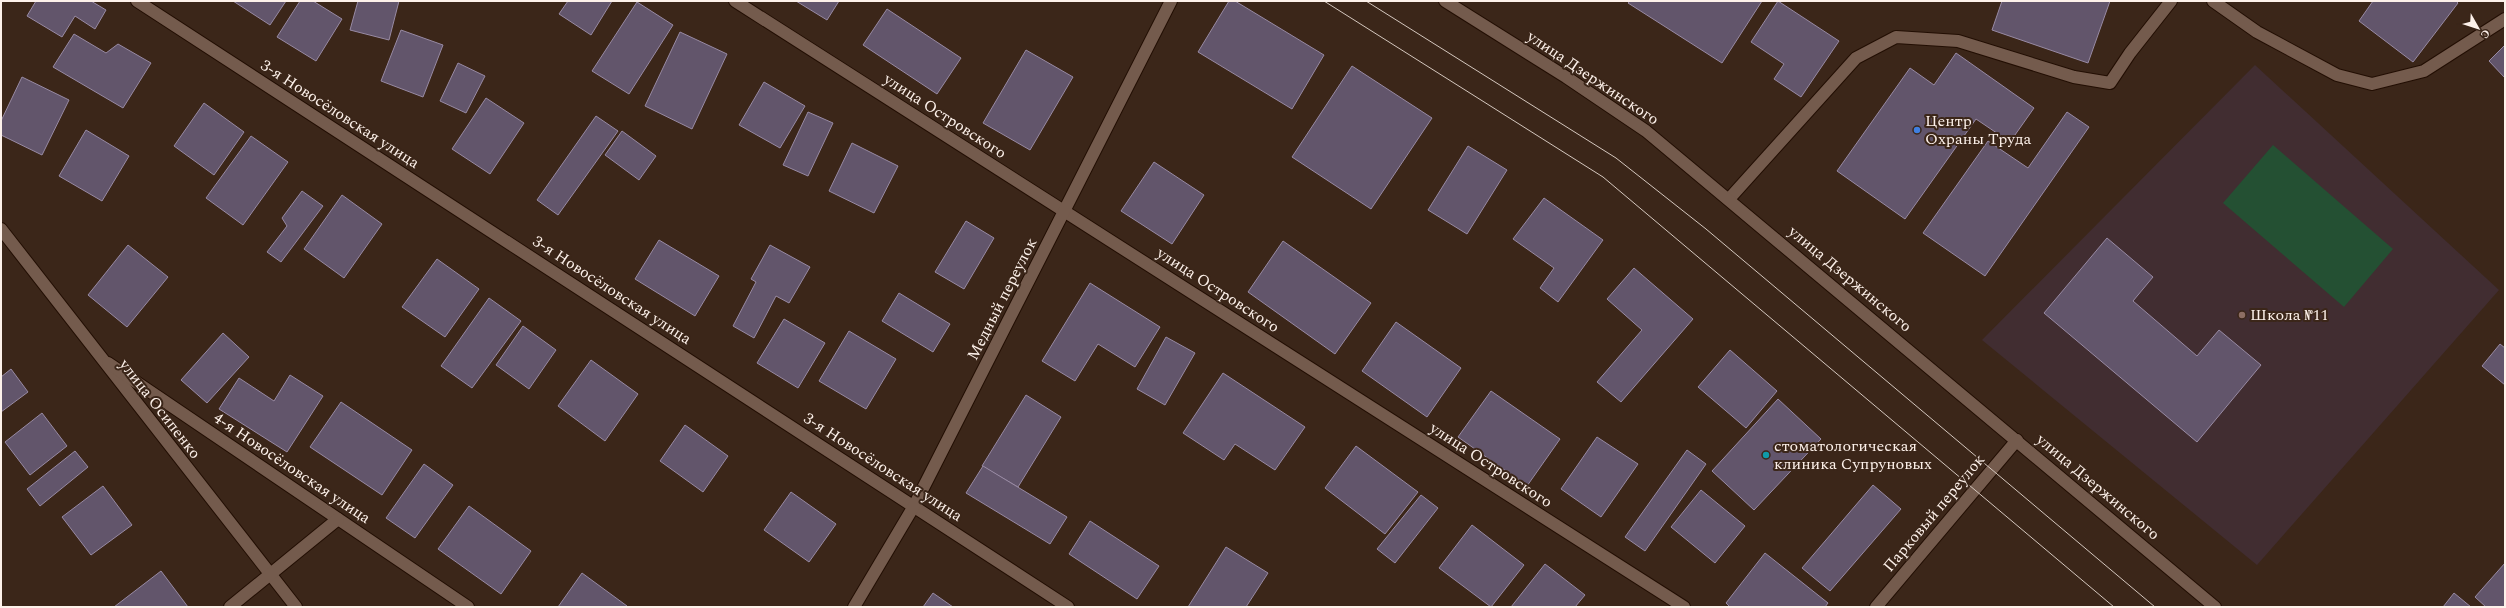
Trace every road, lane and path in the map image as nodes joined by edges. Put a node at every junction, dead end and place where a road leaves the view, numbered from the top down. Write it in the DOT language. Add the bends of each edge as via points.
graph roads {
  1 [pos="137,1"];
  2 [pos="734,1"];
  3 [pos="1171,1"];
  4 [pos="1445,1"];
  5 [pos="2171,1"];
  6 [pos="2213,1"];
  7 [pos="2505,19"];
  8 [pos="1729,199"];
  9 [pos="1064,211"];
  10 [pos="1,229"];
  11 [pos="98,356"];
  12 [pos="2017,440"];
  13 [pos="914,506"];
  14 [pos="338,519"];
  15 [pos="270,574"];
  16 [pos="230,607"];
  17 [pos="296,607"];
  18 [pos="468,607"];
  19 [pos="854,607"];
  20 [pos="1068,607"];
  21 [pos="1684,607"];
  22 [pos="1876,607"];
  23 [pos="2215,607"];
  1 -- 13 [label="street, 3-я Новосёловская улица"];
  2 -- 9 [label="street, улица Островского"];
  3 -- 9 [label="street, Медный переулок"];
  4 -- 8 [label="street, улица Дзержинского" via="1646,131"];
  5 -- 8 [label="street" via="2130,52 2110,83 2074,77 1958,41 1896,37 1856,58"];
  6 -- 7 [label="street" via="2257,32 2337,75 2372,84 2424,71"];
  8 -- 12 [label="street, улица Дзержинского"];
  9 -- 13 [label="street, Медный переулок"];
  9 -- 21 [label="street, улица Островского"];
  10 -- 11 [label="street, улица Осипенко"];
  11 -- 14 [label="street, 4-я Новосёловская улица"];
  11 -- 15 [label="street, улица Осипенко"];
  12 -- 22 [label="street, Парковый переулок"];
  12 -- 23 [label="street, улица Дзержинского"];
  13 -- 19 [label="street, Медный переулок"];
  13 -- 20 [label="street, 3-я Новосёловская улица"];
  14 -- 15 [label="street"];
  14 -- 18 [label="street, 4-я Новосёловская улица"];
  15 -- 16 [label="street"];
  15 -- 17 [label="street, улица Осипенко"];
}
